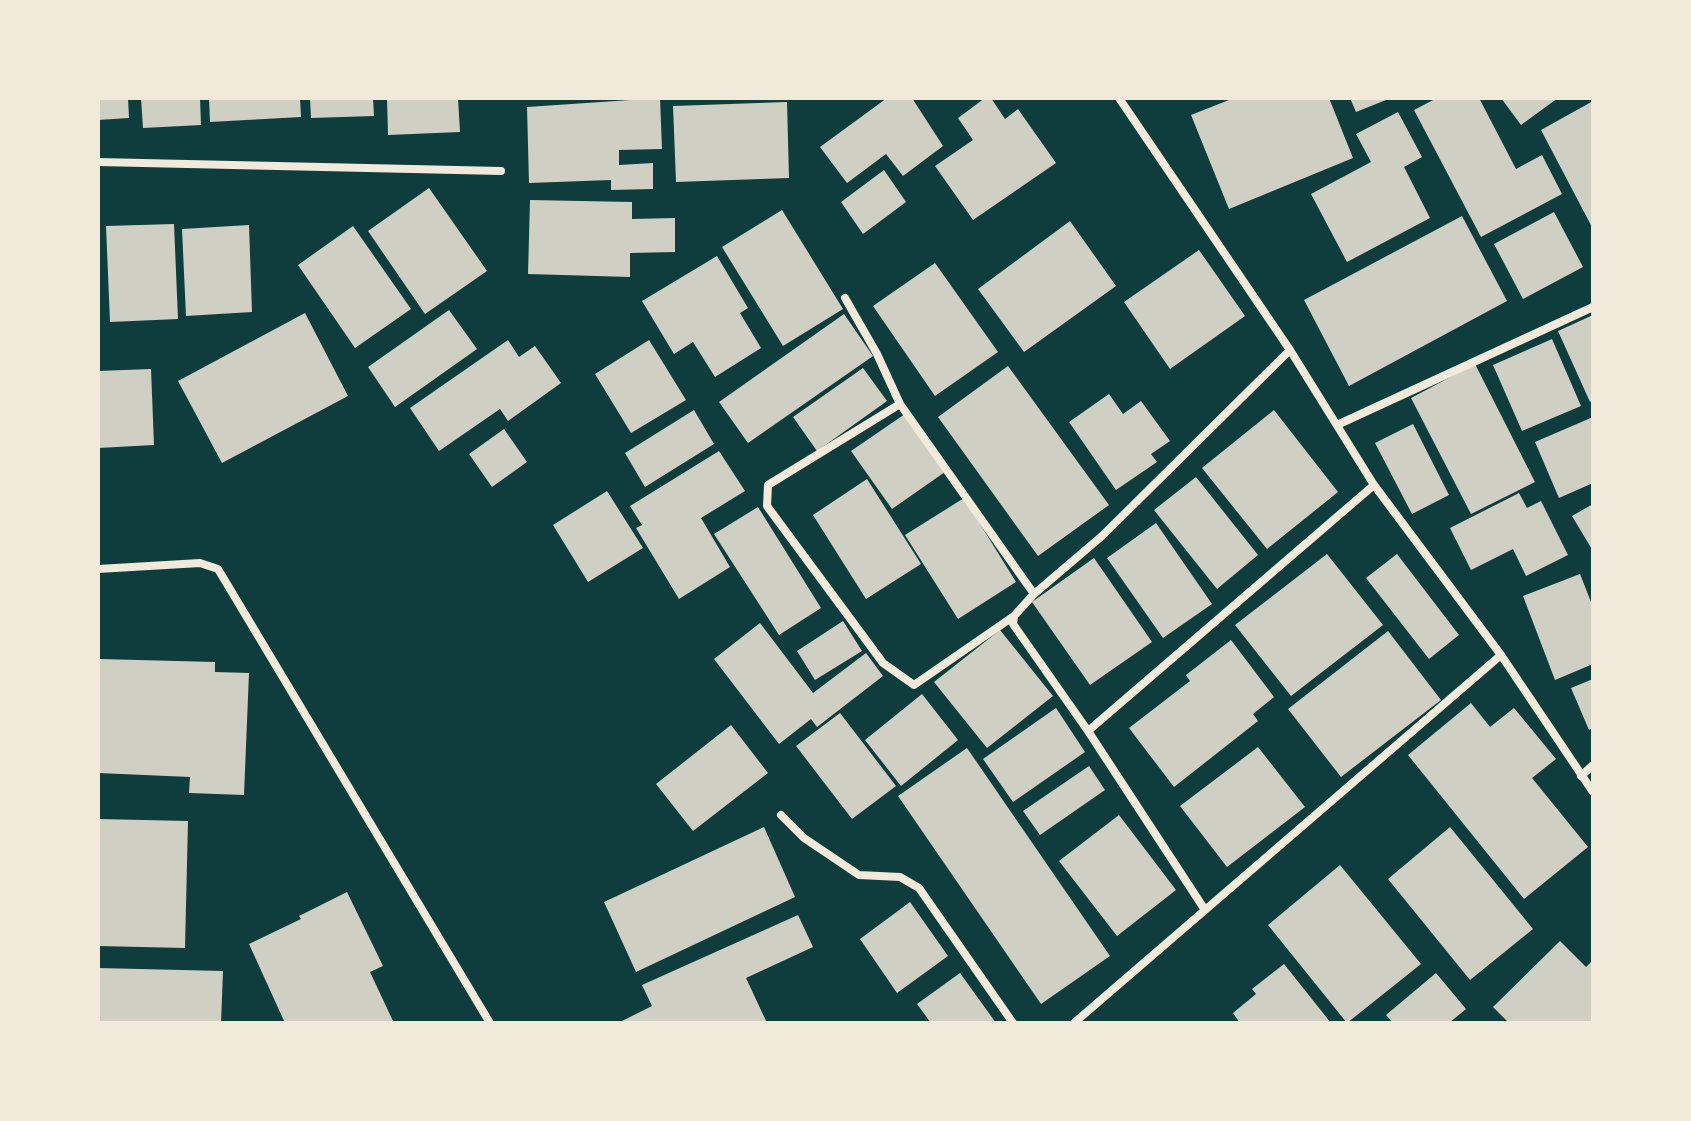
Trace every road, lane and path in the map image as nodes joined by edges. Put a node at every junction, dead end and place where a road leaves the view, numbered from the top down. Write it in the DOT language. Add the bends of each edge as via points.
graph roads {
  1 [pos="1119,98"];
  2 [pos="98,162"];
  3 [pos="501,171"];
  4 [pos="845,298"];
  5 [pos="1593,307"];
  6 [pos="1290,350"];
  7 [pos="900,404"];
  8 [pos="1337,425"];
  9 [pos="1374,485"];
  10 [pos="98,569"];
  11 [pos="1034,594"];
  12 [pos="1014,616"];
  13 [pos="1501,655"];
  14 [pos="1088,731"];
  15 [pos="1593,765"];
  16 [pos="1581,776"];
  17 [pos="1593,792"];
  18 [pos="781,815"];
  19 [pos="1205,910"];
  20 [pos="490,1023"];
  21 [pos="1013,1023"];
  22 [pos="1074,1023"];
  1 -- 6 [label="street"];
  2 -- 3 [label="street"];
  4 -- 7 [label="street"];
  5 -- 8 [label="street"];
  6 -- 8 [label="street"];
  6 -- 11 [label="street" via="1102,536"];
  7 -- 11 [label="street"];
  7 -- 12 [label="street" via="768,485 767,506 883,663 914,685"];
  8 -- 9 [label="street"];
  9 -- 13 [label="street"];
  9 -- 14 [label="street"];
  10 -- 20 [label="street" via="200,563 218,569"];
  11 -- 12 [label="street"];
  12 -- 14 [label="street" via="1022,638"];
  13 -- 16 [label="street"];
  13 -- 19 [label="street"];
  14 -- 19 [label="street"];
  15 -- 16 [label="street"];
  16 -- 17 [label="street"];
  18 -- 21 [label="street" via="804,838 859,875 900,877 919,888"];
  19 -- 22 [label="street"];
}
